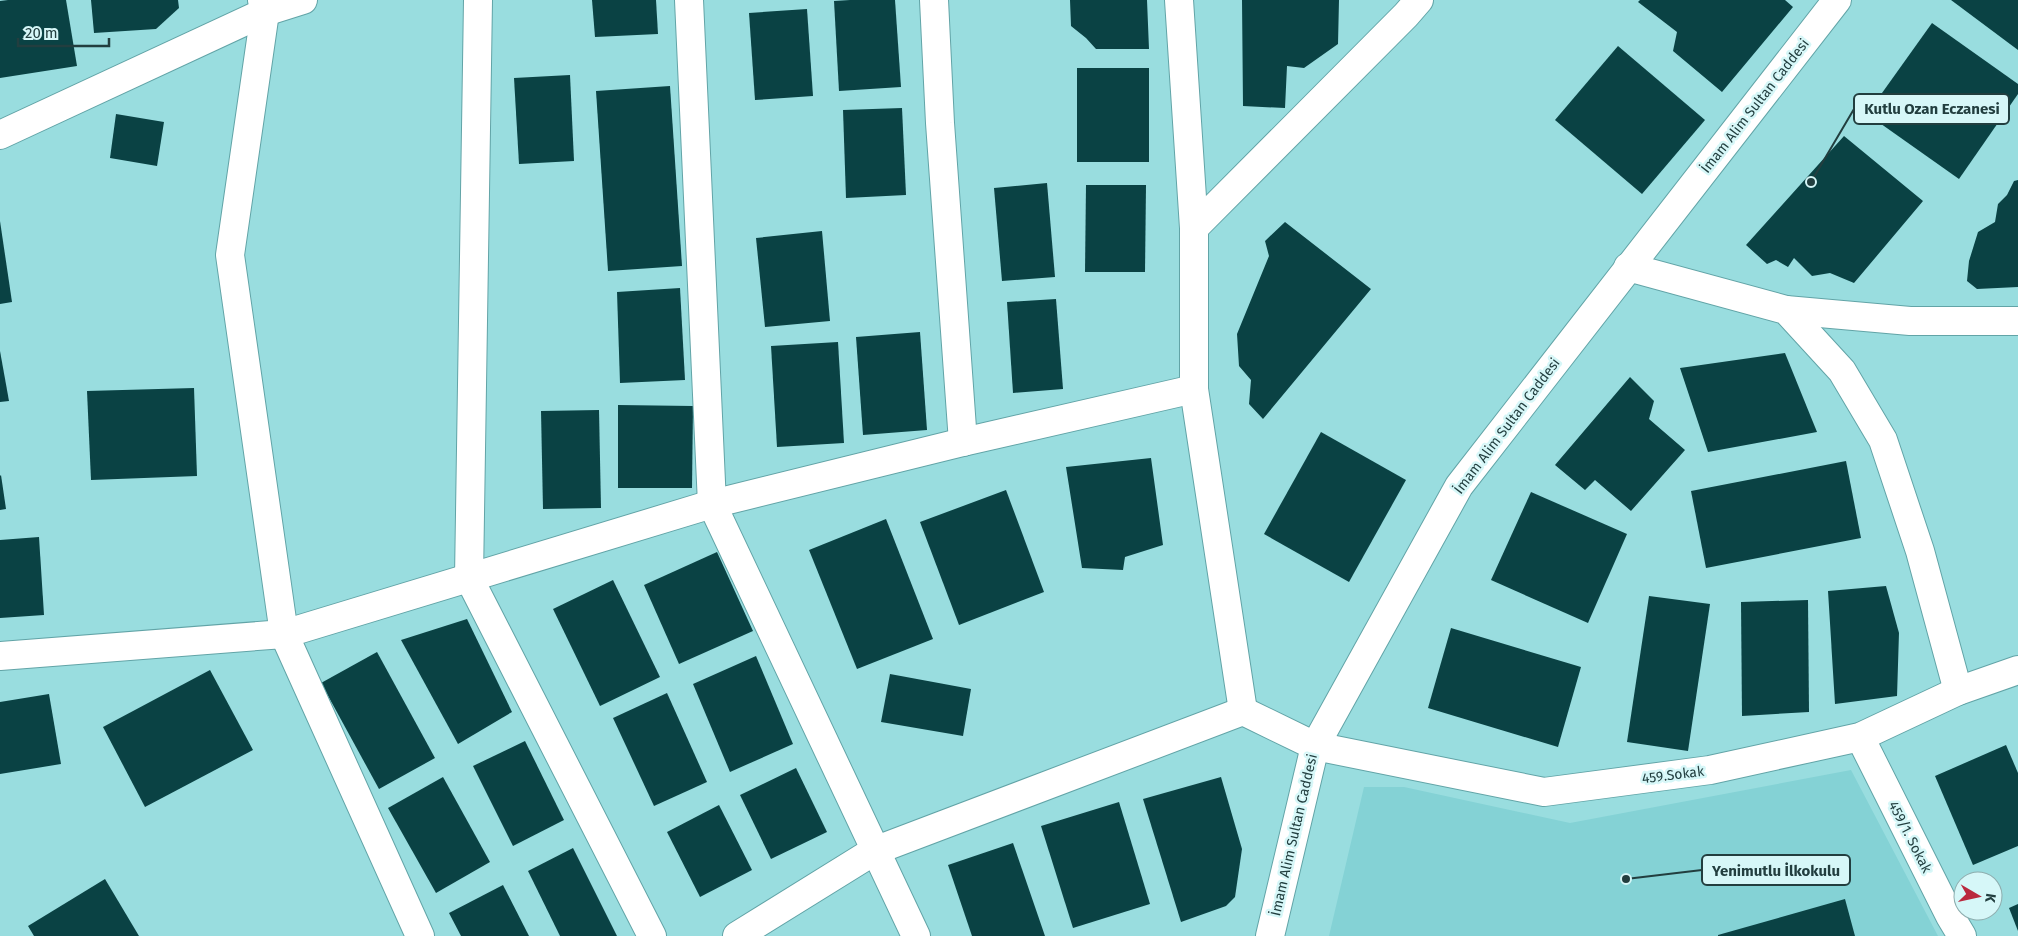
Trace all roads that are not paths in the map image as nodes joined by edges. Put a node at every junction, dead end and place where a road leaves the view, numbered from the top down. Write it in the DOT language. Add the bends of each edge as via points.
graph roads {
  1 [pos="303,0"];
  2 [pos="478,0"];
  3 [pos="689,0"];
  4 [pos="934,0"];
  5 [pos="1179,0"];
  6 [pos="1419,0"];
  7 [pos="1837,0"];
  8 [pos="263,6"];
  9 [pos="0,135"];
  10 [pos="1194,228"];
  11 [pos="1628,267"];
  12 [pos="1786,310"];
  13 [pos="2018,320"];
  14 [pos="1194,390"];
  15 [pos="963,442"];
  16 [pos="712,504"];
  17 [pos="469,578"];
  18 [pos="284,634"];
  19 [pos="0,656"];
  20 [pos="2018,670"];
  21 [pos="1958,691"];
  22 [pos="1243,711"];
  23 [pos="1860,737"];
  24 [pos="1315,746"];
  25 [pos="874,850"];
  26 [pos="420,936"];
  27 [pos="652,936"];
  28 [pos="737,936"];
  29 [pos="916,936"];
  30 [pos="1270,936"];
  31 [pos="1962,936"];
  1 -- 8 [label="street"];
  2 -- 17 [label="street"];
  3 -- 16 [label="street"];
  4 -- 15 [label="street"];
  5 -- 10 [label="street"];
  6 -- 10 [label="street"];
  7 -- 11 [label="street, İmam Alim Sultan Caddesi"];
  8 -- 9 [label="street"];
  8 -- 18 [label="street" via="230,255"];
  10 -- 14 [label="street"];
  11 -- 12 [label="street"];
  11 -- 24 [label="street, İmam Alim Sultan Caddesi" via="1460,486"];
  12 -- 13 [label="street" via="1910,321"];
  12 -- 21 [label="street" via="1842,371 1883,440 1920,551"];
  14 -- 15 [label="street"];
  14 -- 22 [label="street"];
  15 -- 16 [label="street"];
  16 -- 17 [label="street"];
  16 -- 25 [label="street"];
  17 -- 18 [label="street"];
  17 -- 27 [label="street"];
  18 -- 19 [label="street"];
  18 -- 26 [label="street"];
  20 -- 21 [label="street, 459.Sokak"];
  21 -- 23 [label="street, 459.Sokak"];
  22 -- 24 [label="street, 459.Sokak"];
  22 -- 25 [label="street"];
  23 -- 24 [label="street, 459.Sokak" via="1710,770 1544,792"];
  23 -- 31 [label="street, 459/1. Sokak"];
  24 -- 30 [label="street, İmam Alim Sultan Caddesi"];
  25 -- 28 [label="street"];
  25 -- 29 [label="street"];
}
